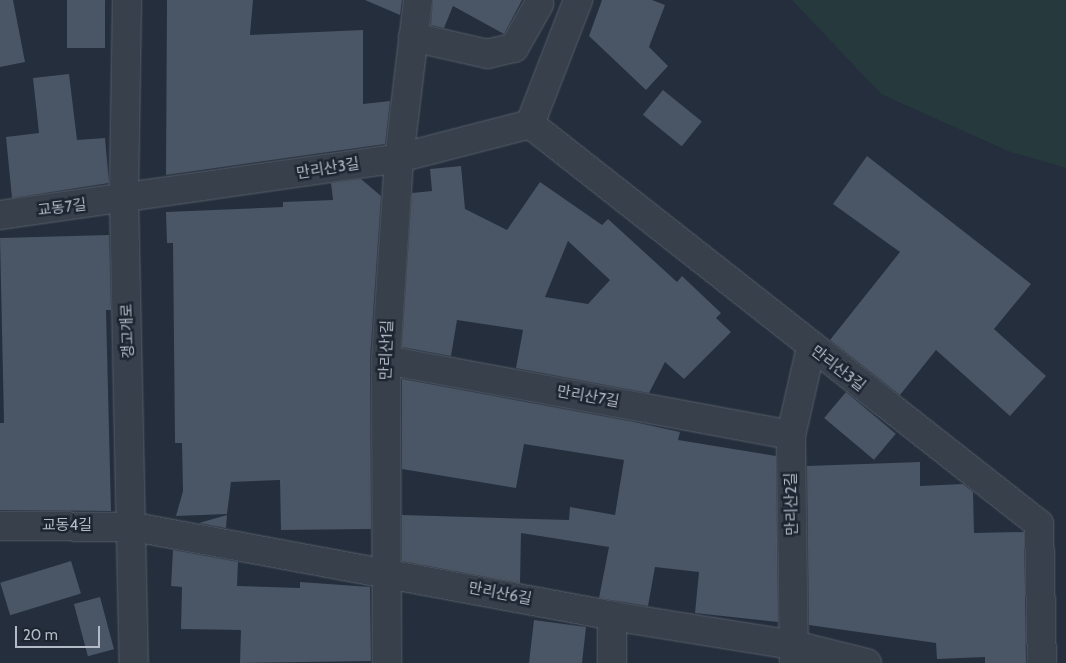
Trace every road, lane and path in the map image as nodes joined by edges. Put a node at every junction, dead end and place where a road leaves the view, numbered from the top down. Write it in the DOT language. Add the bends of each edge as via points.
graph roads {
  1 [pos="127,0"];
  2 [pos="418,0"];
  3 [pos="578,0"];
  4 [pos="538,4"];
  5 [pos="413,37"];
  6 [pos="530,124"];
  7 [pos="399,158"];
  8 [pos="124,200"];
  9 [pos="0,215"];
  10 [pos="811,348"];
  11 [pos="386,360"];
  12 [pos="791,434"];
  13 [pos="0,526"];
  14 [pos="134,527"];
  15 [pos="386,571"];
  16 [pos="612,616"];
  17 [pos="794,654"];
  18 [pos="134,663"];
  19 [pos="387,663"];
  20 [pos="612,663"];
  21 [pos="866,663"];
  22 [pos="1042,663"];
  1 -- 8 [label="street, 갱고개로"];
  2 -- 5 [label="street, 만리산1길"];
  3 -- 6 [label="street" via="542,59"];
  4 -- 5 [label="street" via="514,48 487,54"];
  5 -- 7 [label="street, 만리산1길"];
  6 -- 7 [label="street, 만리산3길"];
  6 -- 10 [label="street, 만리산3길"];
  7 -- 8 [label="street, 만리산3길"];
  7 -- 11 [label="street, 만리산1길"];
  8 -- 9 [label="street, 교동7길"];
  8 -- 14 [label="street, 갱고개로"];
  10 -- 12 [label="street, 만리산2길"];
  10 -- 22 [label="street, 만리산3길" via="1039,524"];
  11 -- 12 [label="street, 만리산7길"];
  11 -- 15 [label="street, 만리산1길"];
  12 -- 17 [label="street, 만리산2길"];
  13 -- 14 [label="street, 교동4길"];
  14 -- 15 [label="street, 만리산6길"];
  14 -- 18 [label="street, 갱고개로"];
  15 -- 16 [label="street, 만리산6길"];
  15 -- 19 [label="street, 만리산1길"];
  16 -- 17 [label="street, 만리산6길"];
  16 -- 20 [label="street"];
  17 -- 21 [label="street, 만리산6길"];
}
